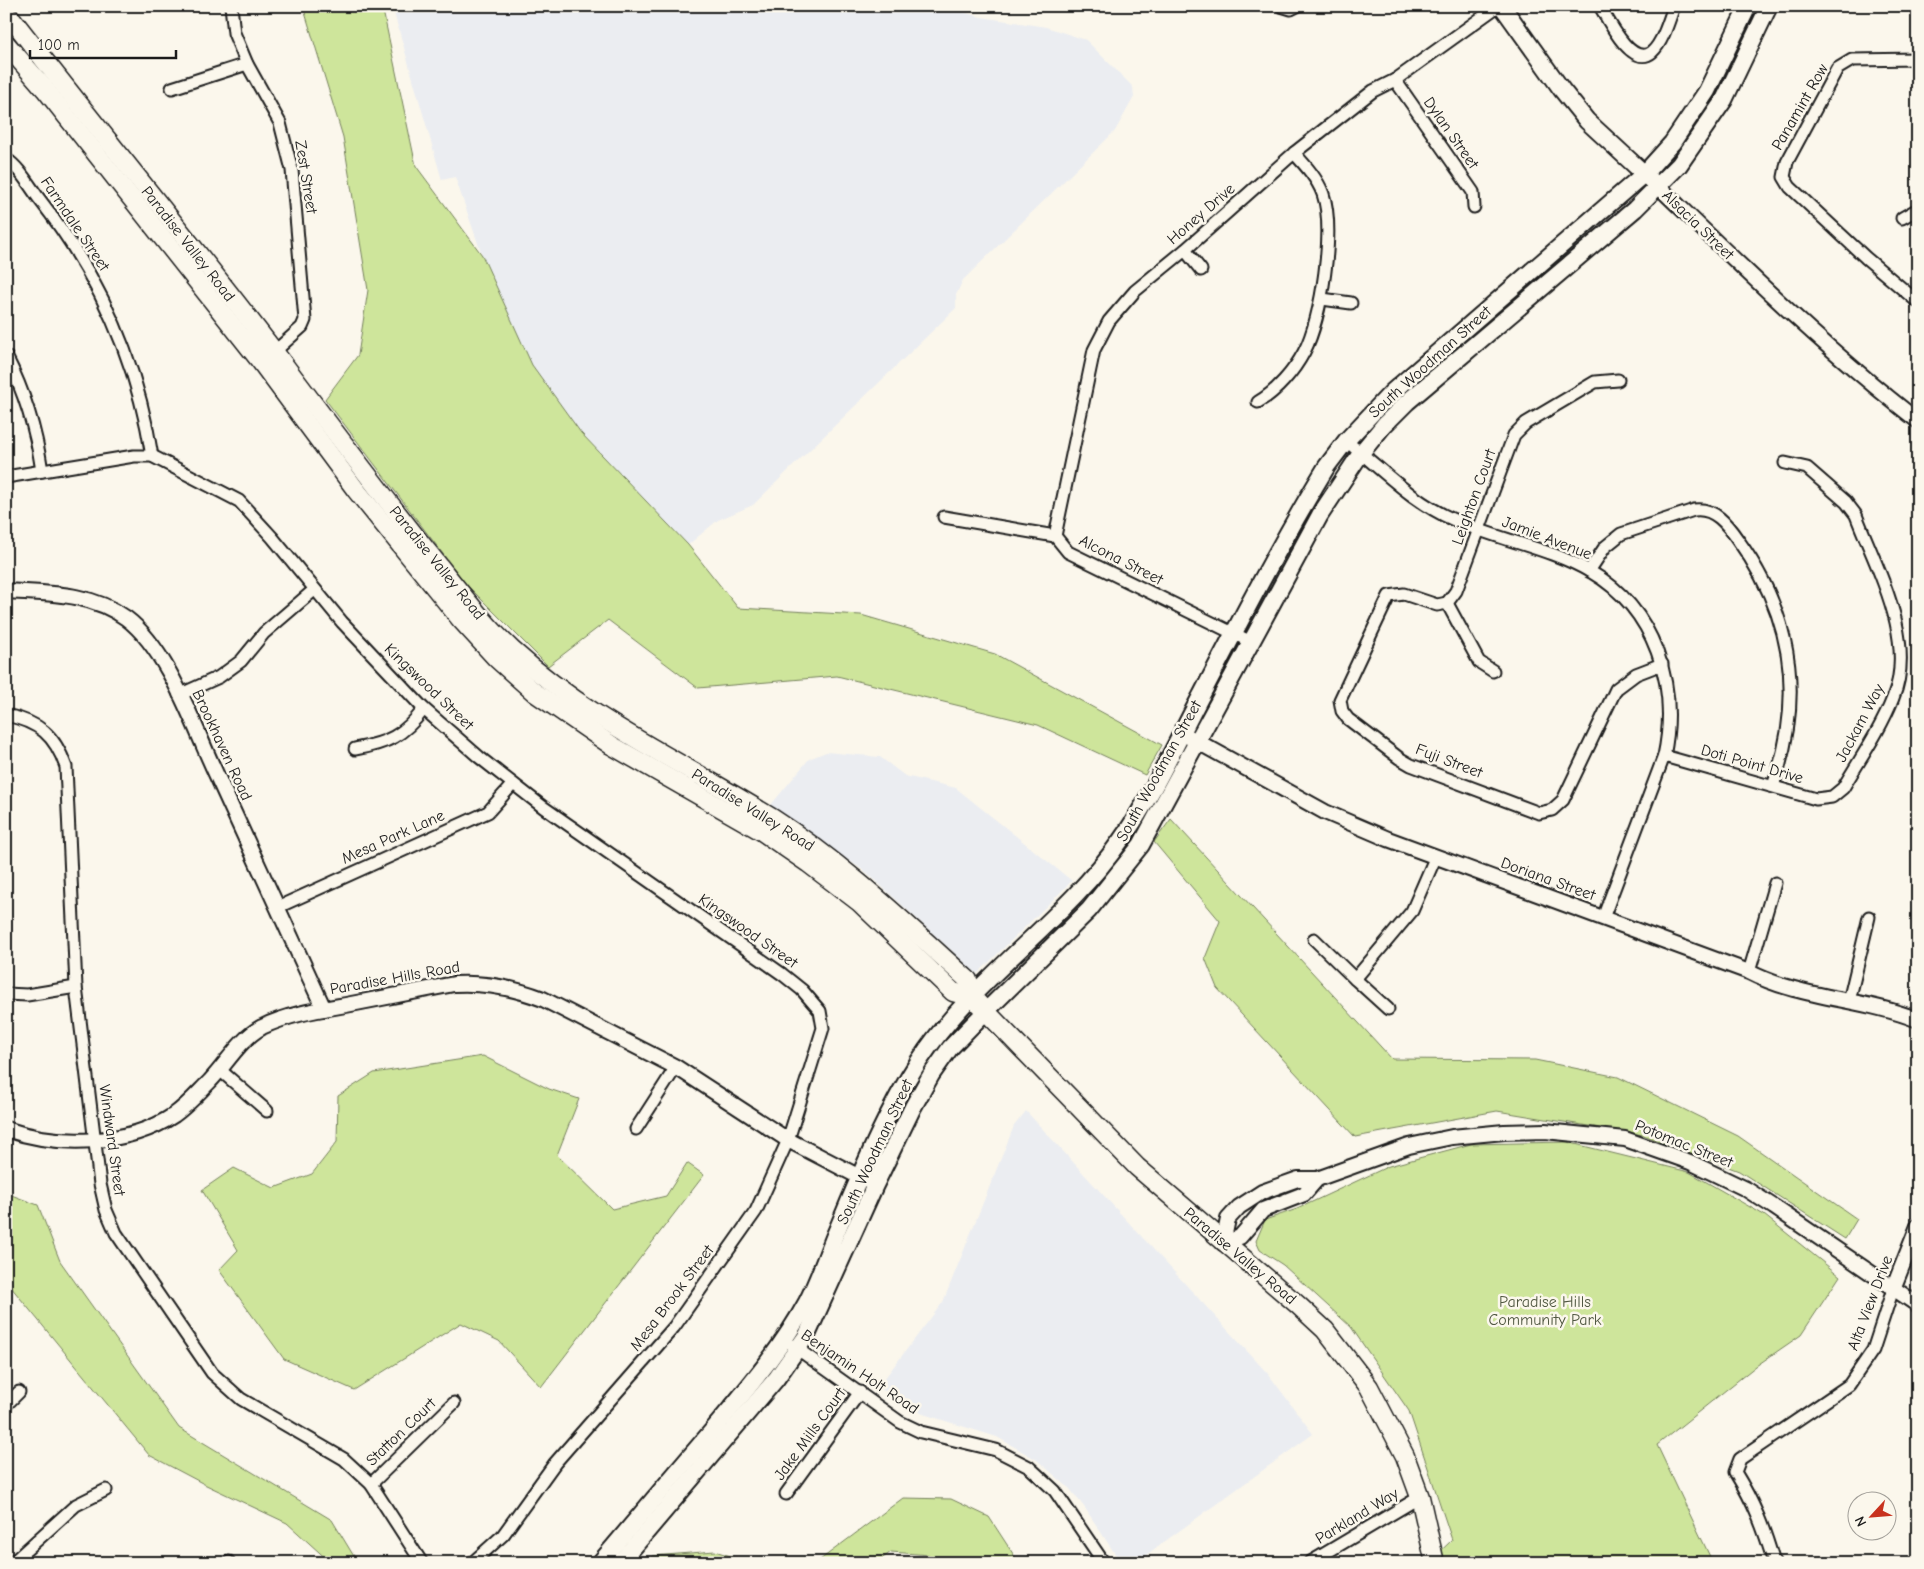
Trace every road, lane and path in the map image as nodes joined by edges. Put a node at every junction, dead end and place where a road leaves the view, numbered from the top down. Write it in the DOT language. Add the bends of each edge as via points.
graph roads {
  1 [pos="231,6"];
  2 [pos="1281,6"];
  3 [pos="1297,6"];
  4 [pos="1498,6"];
  5 [pos="1502,6"];
  6 [pos="1600,6"];
  7 [pos="1674,6"];
  8 [pos="1748,6"];
  9 [pos="1769,6"];
  10 [pos="6,16"];
  11 [pos="6,44"];
  12 [pos="1918,59"];
  13 [pos="247,64"];
  14 [pos="1395,80"];
  15 [pos="172,88"];
  16 [pos="1294,152"];
  17 [pos="6,158"];
  18 [pos="1644,173"];
  19 [pos="1658,186"];
  20 [pos="1474,207"];
  21 [pos="1918,210"];
  22 [pos="1902,218"];
  23 [pos="1185,250"];
  24 [pos="1201,270"];
  25 [pos="1322,299"];
  26 [pos="1351,302"];
  27 [pos="1918,302"];
  28 [pos="274,352"];
  29 [pos="6,356"];
  30 [pos="1618,380"];
  31 [pos="1258,402"];
  32 [pos="1918,421"];
  33 [pos="1346,441"];
  34 [pos="1361,453"];
  35 [pos="152,456"];
  36 [pos="1785,463"];
  37 [pos="42,471"];
  38 [pos="6,476"];
  39 [pos="944,517"];
  40 [pos="1480,530"];
  41 [pos="1055,536"];
  42 [pos="1589,571"];
  43 [pos="314,590"];
  44 [pos="6,591"];
  45 [pos="1447,603"];
  46 [pos="1233,633"];
  47 [pos="1251,642"];
  48 [pos="1662,664"];
  49 [pos="1493,671"];
  50 [pos="179,695"];
  51 [pos="424,709"];
  52 [pos="6,715"];
  53 [pos="1181,733"];
  54 [pos="1197,741"];
  55 [pos="355,749"];
  56 [pos="1664,756"];
  57 [pos="513,784"];
  58 [pos="1773,786"];
  59 [pos="1832,796"];
  60 [pos="1436,856"];
  61 [pos="1775,883"];
  62 [pos="278,907"];
  63 [pos="1869,917"];
  64 [pos="1603,918"];
  65 [pos="1314,939"];
  66 [pos="1749,972"];
  67 [pos="1355,979"];
  68 [pos="76,987"];
  69 [pos="6,994"];
  70 [pos="972,997"];
  71 [pos="1849,1002"];
  72 [pos="324,1009"];
  73 [pos="1388,1009"];
  74 [pos="820,1011"];
  75 [pos="986,1011"];
  76 [pos="1918,1020"];
  77 [pos="676,1068"];
  78 [pos="220,1070"];
  79 [pos="267,1111"];
  80 [pos="6,1128"];
  81 [pos="636,1129"];
  82 [pos="95,1139"];
  83 [pos="788,1140"];
  84 [pos="860,1177"];
  85 [pos="1317,1179"];
  86 [pos="875,1185"];
  87 [pos="1918,1226"];
  88 [pos="1223,1243"];
  89 [pos="1893,1289"];
  90 [pos="1918,1305"];
  91 [pos="791,1344"];
  92 [pos="19,1392"];
  93 [pos="860,1392"];
  94 [pos="454,1403"];
  95 [pos="6,1405"];
  96 [pos="371,1484"];
  97 [pos="106,1490"];
  98 [pos="786,1494"];
  99 [pos="1420,1496"];
  100 [pos="12,1563"];
  101 [pos="422,1563"];
  102 [pos="472,1563"];
  103 [pos="600,1563"];
  104 [pos="620,1563"];
  105 [pos="1104,1563"];
  106 [pos="1310,1563"];
  107 [pos="1435,1563"];
  108 [pos="1774,1563"];
  1 -- 13 [label="street, Zest Street" via="234,33"];
  2 -- 3 [label="street" via="1291,9"];
  4 -- 14 [label="street, Honey Drive"];
  5 -- 18 [label="main road, Alsacia Street" via="1588,121"];
  6 -- 7 [label="street" via="1630,52 1641,56 1650,54 1656,47"];
  8 -- 18 [label="main road, South Woodman Street" via="1707,91 1689,120"];
  9 -- 19 [label="main road, South Woodman Street" via="1724,100 1679,165"];
  10 -- 28 [label="main road, Paradise Valley Road" via="12,19"];
  11 -- 70 [label="main road, Paradise Valley Road" via="45,88 261,362 363,498 496,658 534,692 611,745 763,832 808,863 858,902 953,992"];
  12 -- 27 [label="street, Panamint Row" via="1852,60 1837,69 1787,162 1784,177 1790,187"];
  13 -- 15 [label="street"];
  13 -- 28 [label="street, Zest Street" via="280,123 292,170 305,320 302,327"];
  14 -- 16 [label="street, Honey Drive" via="1373,91"];
  14 -- 20 [label="street, Dylan Street" via="1472,192"];
  16 -- 23 [label="street, Honey Drive"];
  16 -- 25 [label="street" via="1315,178 1323,194 1328,223"];
  17 -- 35 [label="street, Farmdale Street" via="64,231 108,308 134,375"];
  18 -- 19 [label="main road, Alsacia Street"];
  18 -- 33 [label="main road, South Woodman Street" via="1392,392"];
  19 -- 32 [label="street, Alsacia Street" via="1799,322"];
  19 -- 34 [label="main road, South Woodman Street" via="1407,402"];
  21 -- 22 [label="street"];
  23 -- 24 [label="street"];
  23 -- 41 [label="street, Honey Drive" via="1135,290 1109,321 1094,350"];
  25 -- 26 [label="street"];
  25 -- 31 [label="street" via="1304,352 1272,394"];
  28 -- 70 [label="main road, Paradise Valley Road" via="376,487 474,610 508,646 544,679 619,731 772,818 817,850 869,890 968,980"];
  29 -- 37 [label="street" via="22,388 37,438"];
  30 -- 40 [label="street, Leighton Court" via="1595,382 1526,422 1514,434"];
  33 -- 34 [label="street, Jamie Avenue"];
  33 -- 46 [label="main road, South Woodman Street" via="1310,494"];
  34 -- 40 [label="street, Jamie Avenue" via="1427,507"];
  34 -- 47 [label="main road, South Woodman Street" via="1320,515"];
  35 -- 37 [label="street, Kingswood Street"];
  35 -- 43 [label="street, Kingswood Street" via="239,501 272,536"];
  36 -- 59 [label="street, Jackam Way" via="1806,468 1846,502 1856,515 1900,636 1902,661 1894,697 1843,788"];
  37 -- 38 [label="street, Kingswood Street"];
  39 -- 41 [label="street, Alcona Street"];
  40 -- 42 [label="street, Jamie Avenue"];
  40 -- 45 [label="street, Leighton Court" via="1456,592"];
  41 -- 46 [label="street, Alcona Street" via="1068,552"];
  42 -- 48 [label="street, Jamie Avenue" via="1614,589 1635,611 1651,636"];
  42 -- 58 [label="street" via="1605,547 1621,534 1694,510 1715,513 1731,530 1768,589 1781,624 1788,659 1791,697 1788,736"];
  43 -- 50 [label="street" via="264,633 241,661 219,677"];
  43 -- 51 [label="street, Kingswood Street"];
  44 -- 50 [label="street, Brookhaven Road" via="76,596 116,612 136,626 152,644"];
  45 -- 48 [label="street, Fuji Street" via="1436,604 1404,594 1389,596 1340,700 1342,711 1348,719 1411,765 1539,812 1552,810 1563,800 1616,689 1636,674"];
  45 -- 49 [label="street" via="1479,662"];
  46 -- 47 [label="street, Alcona Street"];
  46 -- 53 [label="main road, South Woodman Street"];
  47 -- 54 [label="main road, South Woodman Street"];
  48 -- 56 [label="street, Jamie Avenue" via="1670,710"];
  50 -- 62 [label="street, Brookhaven Road"];
  51 -- 55 [label="street" via="396,737"];
  51 -- 57 [label="street, Kingswood Street"];
  52 -- 68 [label="street, Windward Street" via="25,719 41,728 59,749 66,767"];
  53 -- 54 [label="street, Doriana Street"];
  53 -- 70 [label="main road, South Woodman Street" via="1136,816 1096,873 1068,905"];
  54 -- 60 [label="street, Doriana Street" via="1325,812"];
  54 -- 75 [label="main road, South Woodman Street" via="1141,845 1114,881 1089,910"];
  56 -- 58 [label="street, Doti Point Drive"];
  56 -- 64 [label="street, Jamie Avenue"];
  57 -- 62 [label="street, Mesa Park Lane" via="488,812"];
  57 -- 74 [label="street, Kingswood Street" via="782,974"];
  58 -- 59 [label="street, Doti Point Drive" via="1816,799"];
  60 -- 64 [label="street, Doriana Street"];
  60 -- 67 [label="street" via="1412,911"];
  61 -- 66 [label="street"];
  62 -- 72 [label="street, Brookhaven Road"];
  63 -- 71 [label="street"];
  64 -- 66 [label="street, Doriana Street"];
  65 -- 67 [label="street"];
  66 -- 71 [label="street, Doriana Street" via="1764,980"];
  67 -- 73 [label="street"];
  68 -- 69 [label="street" via="27,995"];
  68 -- 82 [label="street, Windward Street"];
  70 -- 75 [label="main road, Paradise Valley Road"];
  70 -- 84 [label="main road, South Woodman Street" via="919,1061 895,1102"];
  71 -- 76 [label="street, Doriana Street"];
  72 -- 77 [label="street, Paradise Hills Road" via="479,982 523,991 543,999"];
  72 -- 78 [label="street, Paradise Hills Road" via="294,1014 262,1028 247,1037"];
  74 -- 83 [label="street, Mesa Brook Street" via="822,1034"];
  75 -- 86 [label="main road, South Woodman Street" via="950,1048 931,1075"];
  75 -- 88 [label="main road, Paradise Valley Road" via="1137,1167"];
  77 -- 81 [label="street"];
  77 -- 83 [label="street, Paradise Hills Road"];
  78 -- 79 [label="street"];
  78 -- 82 [label="street, Paradise Hills Road" via="190,1102 163,1121 128,1134"];
  80 -- 82 [label="street, Paradise Hills Road" via="44,1140"];
  82 -- 96 [label="street, Windward Street" via="103,1197 116,1233 212,1373 241,1399 344,1459"];
  83 -- 84 [label="street, Paradise Hills Road"];
  83 -- 102 [label="street, Mesa Brook Street" via="756,1211 674,1327 555,1463 503,1535"];
  84 -- 86 [label="street, Paradise Hills Road"];
  84 -- 91 [label="main road, South Woodman Street"];
  85 -- 88 [label="street, Potomac Street" via="1304,1194 1263,1210 1240,1237"];
  85 -- 88 [label="street, Potomac Street" via="1298,1179 1254,1197 1228,1219"];
  85 -- 89 [label="street, Potomac Street" via="1409,1146 1452,1137 1544,1131 1625,1139 1690,1162 1746,1189"];
  86 -- 91 [label="main road, South Woodman Street" via="820,1309"];
  87 -- 89 [label="street, Alta View Drive"];
  88 -- 99 [label="main road, Paradise Valley Road" via="1298,1305 1325,1330 1346,1356 1387,1419"];
  89 -- 90 [label="street, Potomac Street"];
  89 -- 108 [label="street, Alta View Drive" via="1873,1350 1849,1385 1740,1459 1735,1472 1753,1502"];
  91 -- 93 [label="street, Benjamin Holt Road"];
  91 -- 103 [label="main road, South Woodman Street" via="745,1390"];
  91 -- 104 [label="main road, South Woodman Street" via="776,1379"];
  92 -- 95 [label="street"];
  93 -- 98 [label="street, Jake Mills Court"];
  93 -- 105 [label="street, Benjamin Holt Road" via="888,1414 921,1432 978,1444 1029,1467 1055,1491"];
  94 -- 96 [label="street, Statton Court"];
  96 -- 101 [label="street, Windward Street"];
  97 -- 100 [label="street" via="76,1505"];
  99 -- 106 [label="street, Parkland Way"];
  99 -- 107 [label="main road, Paradise Valley Road"];
}
